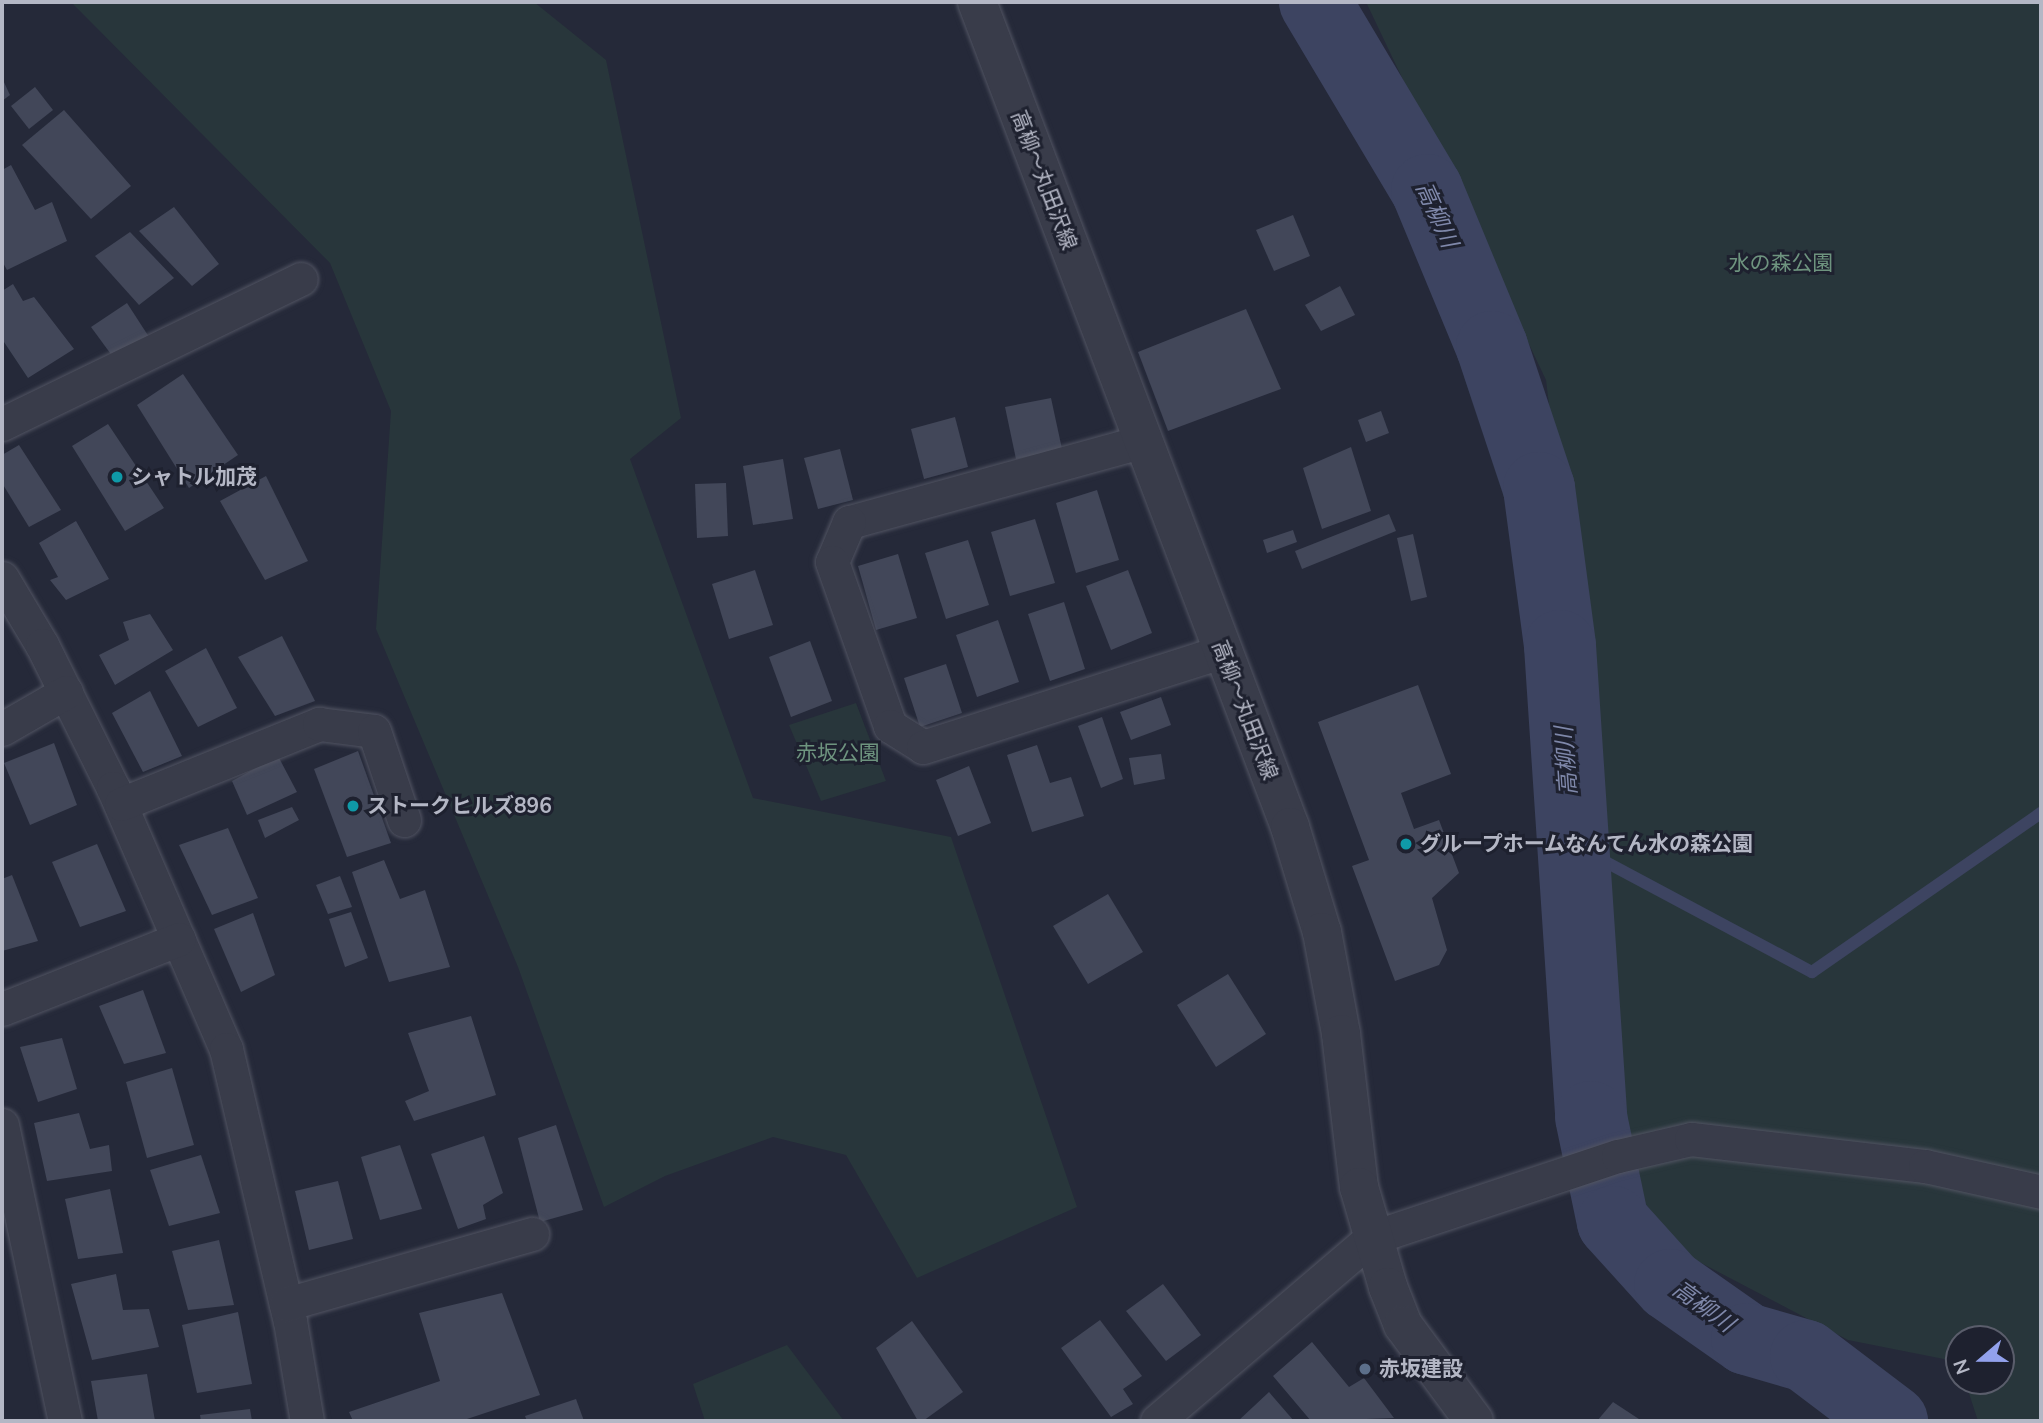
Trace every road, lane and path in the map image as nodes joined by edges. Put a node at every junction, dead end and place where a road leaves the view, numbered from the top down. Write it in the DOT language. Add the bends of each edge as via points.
graph roads {
  1 [pos="977,2"];
  2 [pos="301,279"];
  3 [pos="2,424"];
  4 [pos="1143,441"];
  5 [pos="2,578"];
  6 [pos="1223,651"];
  7 [pos="66,692"];
  8 [pos="2,729"];
  9 [pos="121,804"];
  10 [pos="404,820"];
  11 [pos="179,939"];
  12 [pos="2,1009"];
  13 [pos="2,1125"];
  14 [pos="2041,1192"];
  15 [pos="532,1234"];
  16 [pos="1371,1238"];
  17 [pos="286,1304"];
  18 [pos="65,1421"];
  19 [pos="307,1421"];
  20 [pos="1157,1421"];
  21 [pos="1474,1421"];
  1 -- 4 [label="street, 高柳～丸田沢線"];
  2 -- 3 [label="street"];
  4 -- 6 [label="street, 高柳～丸田沢線"];
  4 -- 6 [label="street" via="849,522 832,562 890,726 923,747"];
  5 -- 7 [label="street"];
  6 -- 16 [label="street, 高柳～丸田沢線" via="1290,827 1322,932"];
  7 -- 8 [label="street"];
  7 -- 9 [label="street"];
  9 -- 10 [label="street" via="319,724 374,731"];
  9 -- 11 [label="street"];
  11 -- 12 [label="street"];
  11 -- 17 [label="street" via="226,1049"];
  13 -- 18 [label="street"];
  14 -- 16 [label="street" via="1925,1167 1691,1139 1618,1157"];
  15 -- 17 [label="street"];
  16 -- 20 [label="street"];
  16 -- 21 [label="street, 高柳～丸田沢線" via="1403,1325"];
  17 -- 19 [label="street"];
}
